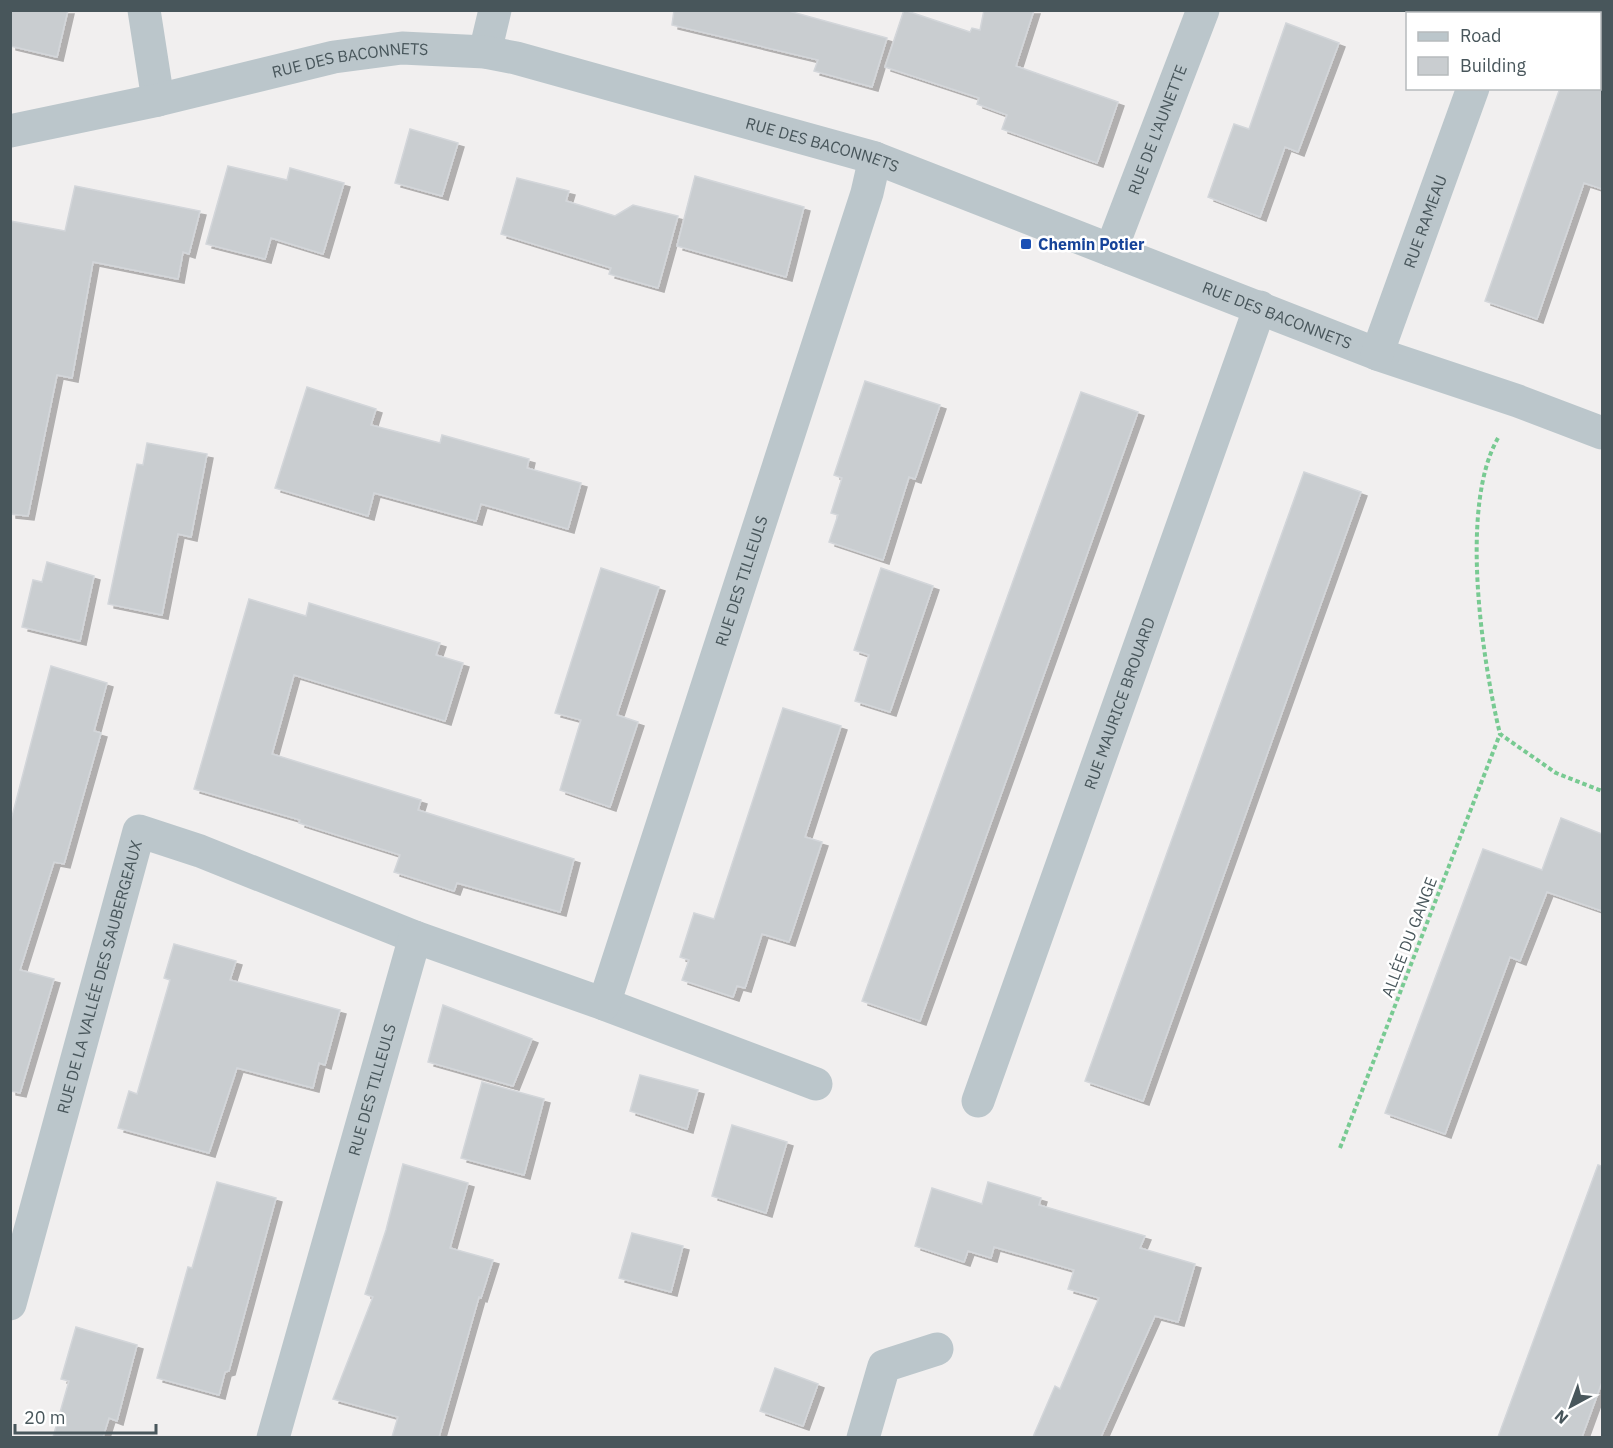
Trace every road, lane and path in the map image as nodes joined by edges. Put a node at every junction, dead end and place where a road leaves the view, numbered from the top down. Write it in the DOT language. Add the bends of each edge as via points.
graph roads {
  1 [pos="144,10"];
  2 [pos="495,10"];
  3 [pos="1203,10"];
  4 [pos="485,52"];
  5 [pos="1472,90"];
  6 [pos="158,100"];
  7 [pos="10,131"];
  8 [pos="875,158"];
  9 [pos="1112,249"];
  10 [pos="1260,307"];
  11 [pos="1377,354"];
  12 [pos="1518,401"];
  13 [pos="1602,434"];
  14 [pos="1500,734"];
  15 [pos="1602,791"];
  16 [pos="415,937"];
  17 [pos="604,1004"];
  18 [pos="816,1084"];
  19 [pos="978,1101"];
  20 [pos="1340,1148"];
  21 [pos="10,1304"];
  22 [pos="937,1349"];
  23 [pos="273,1437"];
  24 [pos="863,1437"];
  1 -- 6 [label="street"];
  2 -- 4 [label="street"];
  3 -- 9 [label="street, RUE DE L'AUNETTE"];
  4 -- 6 [label="street, RUE DES BACONNETS" via="402,48 334,57"];
  4 -- 8 [label="street, RUE DES BACONNETS"];
  5 -- 11 [label="street, RUE RAMEAU"];
  6 -- 7 [label="street, RUE DES BACONNETS"];
  8 -- 9 [label="street, RUE DES BACONNETS"];
  8 -- 17 [label="street, RUE DES TILLEULS" via="867,193"];
  9 -- 10 [label="street, RUE DES BACONNETS"];
  10 -- 11 [label="street, RUE DES BACONNETS"];
  10 -- 19 [label="street, RUE MAURICE BROUARD"];
  11 -- 12 [label="street, RUE DES BACONNETS"];
  12 -- 13 [label="street, RUE DES BACONNETS"];
  12 -- 14 [label="path" via="1490,452 1477,526 1488,686"];
  14 -- 15 [label="path" via="1556,773"];
  14 -- 20 [label="path, ALLÉE DU GANGE"];
  16 -- 17 [label="street"];
  16 -- 21 [label="street, RUE DE LA VALLÉE DES SAUBERGEAUX" via="200,851 139,831"];
  16 -- 23 [label="street, RUE DES TILLEULS"];
  17 -- 18 [label="street"];
  22 -- 24 [label="street" via="884,1366"];
}
